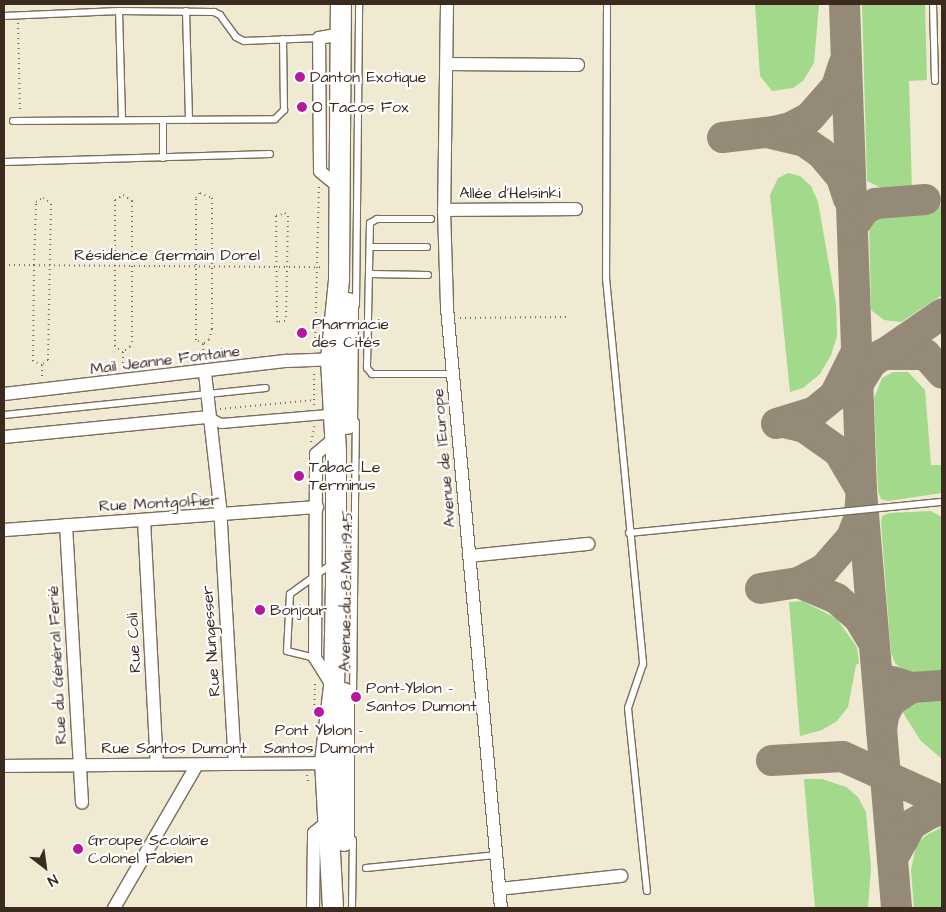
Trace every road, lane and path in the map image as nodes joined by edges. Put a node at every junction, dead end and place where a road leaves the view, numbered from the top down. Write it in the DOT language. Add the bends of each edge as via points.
graph roads {
  1 [pos="351,4"];
  2 [pos="359,4"];
  3 [pos="447,4"];
  4 [pos="606,4"];
  5 [pos="933,4"];
  6 [pos="119,11"];
  7 [pos="186,11"];
  8 [pos="18,15"];
  9 [pos="4,16"];
  10 [pos="336,23"];
  11 [pos="319,38"];
  12 [pos="283,40"];
  13 [pos="447,64"];
  14 [pos="578,65"];
  15 [pos="935,81"];
  16 [pos="122,120"];
  17 [pos="163,120"];
  18 [pos="189,120"];
  19 [pos="13,121"];
  20 [pos="20,121"];
  21 [pos="270,154"];
  22 [pos="163,158"];
  23 [pos="4,162"];
  24 [pos="320,171"];
  25 [pos="336,184"];
  26 [pos="576,209"];
  27 [pos="444,210"];
  28 [pos="431,219"];
  29 [pos="370,247"];
  30 [pos="427,247"];
  31 [pos="4,265"];
  32 [pos="34,265"];
  33 [pos="51,265"];
  34 [pos="115,266"];
  35 [pos="132,266"];
  36 [pos="196,266"];
  37 [pos="212,266"];
  38 [pos="275,267"];
  39 [pos="288,267"];
  40 [pos="317,267"];
  41 [pos="331,267"];
  42 [pos="370,274"];
  43 [pos="428,275"];
  44 [pos="566,317"];
  45 [pos="448,318"];
  46 [pos="203,344"];
  47 [pos="123,352"];
  48 [pos="338,361"];
  49 [pos="42,365"];
  50 [pos="205,373"];
  51 [pos="453,374"];
  52 [pos="124,382"];
  53 [pos="266,388"];
  54 [pos="43,390"];
  55 [pos="4,394"];
  56 [pos="207,394"];
  57 [pos="314,413"];
  58 [pos="326,414"];
  59 [pos="4,415"];
  60 [pos="209,417"];
  61 [pos="315,434"];
  62 [pos="4,436"];
  63 [pos="332,441"];
  64 [pos="942,502"];
  65 [pos="317,507"];
  66 [pos="220,516"];
  67 [pos="144,520"];
  68 [pos="66,525"];
  69 [pos="4,530"];
  70 [pos="629,533"];
  71 [pos="588,544"];
  72 [pos="469,556"];
  73 [pos="332,563"];
  74 [pos="316,574"];
  75 [pos="315,658"];
  76 [pos="330,681"];
  77 [pos="329,763"];
  78 [pos="157,764"];
  79 [pos="235,764"];
  80 [pos="79,765"];
  81 [pos="197,765"];
  82 [pos="4,766"];
  83 [pos="353,786"];
  84 [pos="82,804"];
  85 [pos="353,804"];
  86 [pos="323,826"];
  87 [pos="496,855"];
  88 [pos="366,868"];
  89 [pos="621,876"];
  90 [pos="499,889"];
  91 [pos="647,891"];
  92 [pos="114,908"];
  93 [pos="312,908"];
  94 [pos="325,908"];
  95 [pos="333,908"];
  96 [pos="344,908"];
  97 [pos="352,908"];
  98 [pos="501,908"];
  1 -- 48 [label="main road, Avenue du 8 Mai 1945"];
  2 -- 48 [label="lane"];
  3 -- 13 [label="street, Avenue de l'Europe"];
  4 -- 70 [label="lane" via="606,278"];
  5 -- 15 [label="lane"];
  6 -- 7 [label="lane"];
  6 -- 8 [label="lane"];
  6 -- 16 [label="lane"];
  7 -- 12 [label="lane" via="220,15 236,37 244,41"];
  7 -- 18 [label="lane"];
  8 -- 9 [label="lane"];
  8 -- 20 [label="path"];
  10 -- 11 [label="street, Avenue du 8 Mai 1945"];
  10 -- 25 [label="main road, Avenue du 8 Mai 1945"];
  11 -- 12 [label="lane"];
  11 -- 24 [label="street"];
  12 -- 18 [label="lane" via="284,110 280,116"];
  13 -- 14 [label="street"];
  13 -- 27 [label="street, Avenue de l'Europe"];
  16 -- 17 [label="lane"];
  16 -- 20 [label="lane"];
  17 -- 18 [label="lane"];
  17 -- 22 [label="lane"];
  19 -- 20 [label="lane"];
  21 -- 22 [label="lane"];
  22 -- 23 [label="lane"];
  24 -- 25 [label="street"];
  24 -- 40 [label="path"];
  25 -- 41 [label="lane"];
  25 -- 48 [label="main road, Avenue du 8 Mai 1945"];
  26 -- 27 [label="street, Allée d'Helsinki"];
  27 -- 45 [label="street, Avenue de l'Europe"];
  28 -- 29 [label="lane" via="377,219 370,223"];
  29 -- 30 [label="lane"];
  29 -- 42 [label="lane"];
  31 -- 32 [label="path, Résidence Germain Dorel"];
  32 -- 33 [label="path, Résidence Germain Dorel"];
  32 -- 33 [label="path" via="36,202 43,198 52,204"];
  32 -- 49 [label="path" via="33,361"];
  33 -- 34 [label="path, Résidence Germain Dorel"];
  33 -- 49 [label="path" via="48,360"];
  34 -- 35 [label="path, Résidence Germain Dorel"];
  34 -- 35 [label="path" via="115,200 123,195 132,201"];
  34 -- 47 [label="path" via="115,346"];
  35 -- 36 [label="path, Résidence Germain Dorel"];
  35 -- 47 [label="path" via="132,340"];
  36 -- 37 [label="path, Résidence Germain Dorel"];
  36 -- 37 [label="path" via="196,198 200,193 209,194 212,198"];
  36 -- 46 [label="path" via="196,340"];
  37 -- 38 [label="path, Résidence Germain Dorel"];
  37 -- 46 [label="path" via="212,329 210,340"];
  38 -- 39 [label="path, Résidence Germain Dorel"];
  38 -- 39 [label="path" via="276,216 285,212 288,216"];
  38 -- 39 [label="path" via="277,322 285,321"];
  39 -- 40 [label="path, Résidence Germain Dorel"];
  40 -- 41 [label="path, Résidence Germain Dorel"];
  40 -- 48 [label="path"];
  41 -- 48 [label="lane"];
  42 -- 43 [label="lane"];
  42 -- 51 [label="lane" via="367,368 372,374"];
  44 -- 45 [label="path"];
  45 -- 51 [label="street, Avenue de l'Europe"];
  46 -- 50 [label="path"];
  47 -- 52 [label="path"];
  48 -- 50 [label="street, Mail Jeanne Fontaine"];
  48 -- 57 [label="path"];
  48 -- 58 [label="lane"];
  48 -- 63 [label="main road, Avenue du 8 Mai 1945"];
  48 -- 77 [label="main road, Avenue du 8 Mai 1945"];
  48 -- 83 [label="lane"];
  49 -- 54 [label="path"];
  50 -- 52 [label="street, Mail Jeanne Fontaine"];
  50 -- 56 [label="street, Rue Nungesser"];
  51 -- 72 [label="street, Avenue de l'Europe"];
  52 -- 54 [label="street, Mail Jeanne Fontaine"];
  53 -- 56 [label="lane"];
  54 -- 55 [label="street, Mail Jeanne Fontaine"];
  56 -- 59 [label="lane"];
  56 -- 60 [label="street, Rue Nungesser"];
  57 -- 58 [label="street"];
  57 -- 60 [label="street" via="221,423"];
  57 -- 61 [label="path"];
  58 -- 63 [label="lane"];
  60 -- 62 [label="street"];
  60 -- 66 [label="street, Rue Nungesser"];
  63 -- 65 [label="street" via="316,454"];
  63 -- 73 [label="main road, Avenue du 8 Mai 1945"];
  64 -- 70 [label="lane"];
  65 -- 66 [label="street, Rue Montgolfier"];
  65 -- 74 [label="street"];
  66 -- 67 [label="street, Rue Montgolfier"];
  66 -- 79 [label="street, Rue Nungesser"];
  67 -- 68 [label="street, Rue Montgolfier"];
  67 -- 78 [label="street, Rue Coli"];
  68 -- 69 [label="street, Rue Montgolfier"];
  68 -- 80 [label="street, Rue du Général Ferié"];
  70 -- 91 [label="lane" via="643,664 628,708"];
  71 -- 72 [label="street"];
  72 -- 87 [label="street, Avenue de l'Europe"];
  73 -- 74 [label="lane"];
  73 -- 76 [label="main road, Avenue du 8 Mai 1945"];
  74 -- 75 [label="street"];
  74 -- 75 [label="lane" via="290,594 288,652"];
  75 -- 76 [label="street"];
  76 -- 77 [label="main road, Avenue du 8 Mai 1945"];
  77 -- 79 [label="street, Rue Santos Dumont"];
  77 -- 86 [label="main road, Avenue du 8 Mai 1945"];
  77 -- 96 [label="main road, Avenue du 8 Mai 1945"];
  78 -- 80 [label="street, Rue Santos Dumont"];
  78 -- 81 [label="street, Rue Santos Dumont"];
  79 -- 81 [label="street, Rue Santos Dumont"];
  80 -- 82 [label="street, Rue Santos Dumont"];
  80 -- 84 [label="street, Rue du Général Ferié"];
  81 -- 92 [label="street"];
  85 -- 97 [label="lane"];
  86 -- 93 [label="street, Avenue du 8 Mai 1945"];
  86 -- 94 [label="lane"];
  86 -- 95 [label="main road, Avenue du 8 Mai 1945"];
  87 -- 88 [label="lane"];
  87 -- 90 [label="street, Avenue de l'Europe"];
  89 -- 90 [label="street"];
  90 -- 98 [label="street, Avenue de l'Europe"];
}
